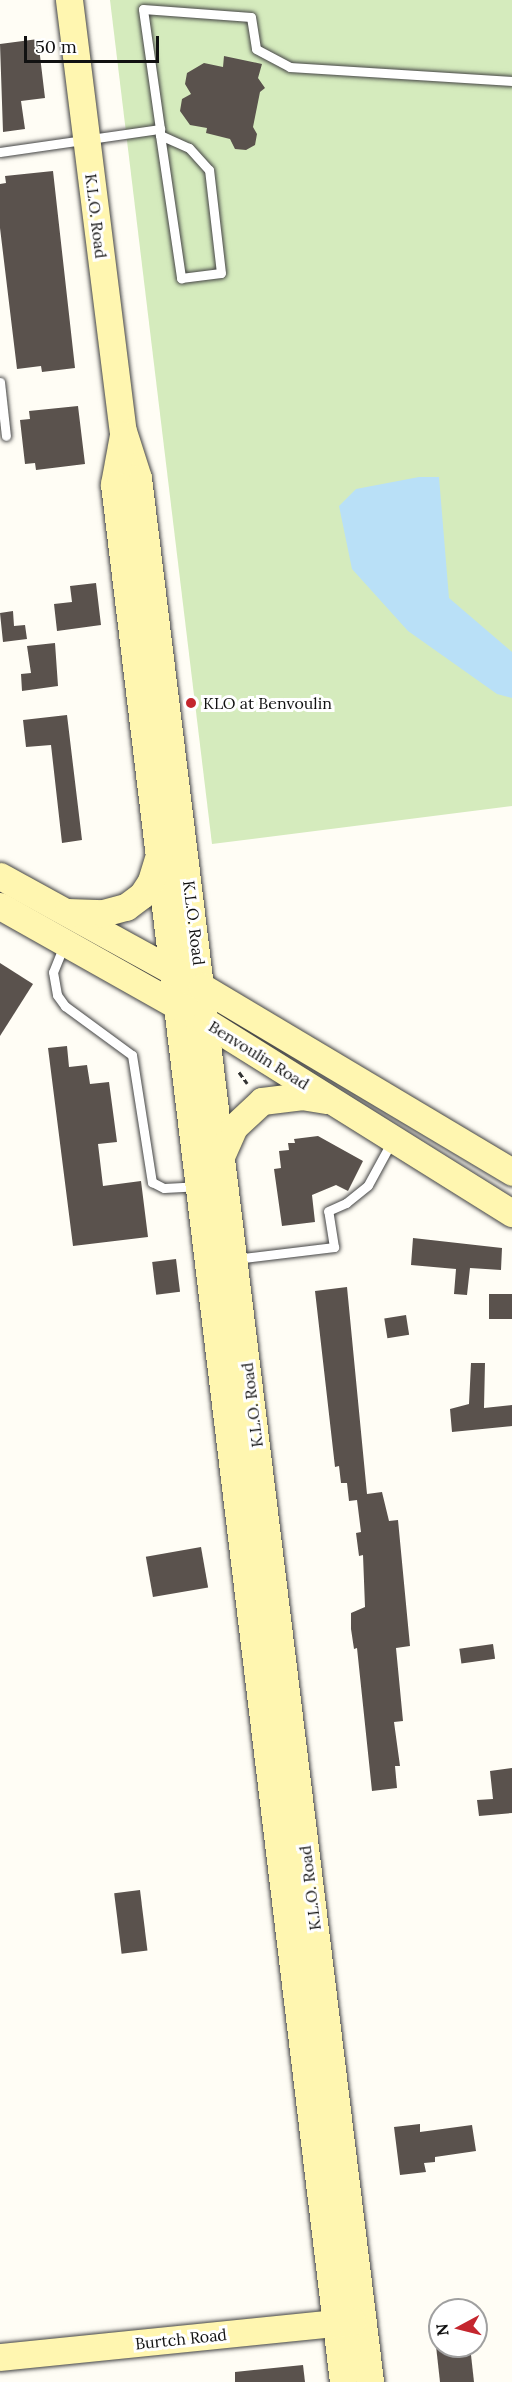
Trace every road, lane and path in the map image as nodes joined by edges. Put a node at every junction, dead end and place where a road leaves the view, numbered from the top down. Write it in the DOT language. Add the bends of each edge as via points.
graph roads {
  1 [pos="69,0"];
  2 [pos="512,81"];
  3 [pos="160,132"];
  4 [pos="87,139"];
  5 [pos="0,152"];
  6 [pos="0,382"];
  7 [pos="123,431"];
  8 [pos="6,436"];
  9 [pos="160,848"];
  10 [pos="0,876"];
  11 [pos="0,906"];
  12 [pos="61,911"];
  13 [pos="65,943"];
  14 [pos="176,975"];
  15 [pos="202,987"];
  16 [pos="180,1007"];
  17 [pos="206,1022"];
  18 [pos="333,1101"];
  19 [pos="393,1138"];
  20 [pos="222,1154"];
  21 [pos="512,1172"];
  22 [pos="201,1185"];
  23 [pos="512,1213"];
  24 [pos="235,1260"];
  25 [pos="362,2320"];
  26 [pos="336,2323"];
  27 [pos="0,2357"];
  28 [pos="343,2382"];
  29 [pos="370,2382"];
  1 -- 4 [label="main road, K.L.O. Road"];
  2 -- 3 [label="lane" via="290,67 256,49 251,17 143,9"];
  3 -- 3 [label="lane" via="181,278 221,273 209,170 189,148"];
  3 -- 4 [label="lane"];
  4 -- 5 [label="lane"];
  4 -- 7 [label="main road, K.L.O. Road"];
  6 -- 8 [label="lane"];
  7 -- 9 [label="main road, K.L.O. Road" via="114,484"];
  7 -- 15 [label="main road, K.L.O. Road" via="138,478"];
  9 -- 12 [label="main road" via="151,881 142,895 126,907 90,914"];
  9 -- 14 [label="main road, K.L.O. Road"];
  10 -- 12 [label="main road, Benvoulin Road"];
  11 -- 13 [label="main road, Benvoulin Road"];
  12 -- 14 [label="main road, Benvoulin Road"];
  13 -- 16 [label="main road, Benvoulin Road"];
  13 -- 22 [label="lane" via="53,972 54,988 65,1006 132,1055 152,1182 164,1188"];
  14 -- 15 [label="main road, Benvoulin Road"];
  14 -- 16 [label="main road, K.L.O. Road"];
  15 -- 17 [label="main road, K.L.O. Road"];
  15 -- 21 [label="main road, Benvoulin Road"];
  16 -- 17 [label="main road, Benvoulin Road"];
  16 -- 22 [label="main road, K.L.O. Road"];
  17 -- 18 [label="main road, Benvoulin Road"];
  17 -- 20 [label="main road, K.L.O. Road"];
  18 -- 19 [label="main road, Benvoulin Road"];
  18 -- 20 [label="main road" via="302,1096 262,1101 234,1127"];
  19 -- 23 [label="main road, Benvoulin Road"];
  19 -- 24 [label="lane" via="368,1185 346,1203 328,1211 334,1247"];
  20 -- 24 [label="main road, K.L.O. Road"];
  22 -- 26 [label="main road, K.L.O. Road"];
  24 -- 25 [label="main road, K.L.O. Road"];
  25 -- 26 [label="main road, Burtch Road"];
  25 -- 29 [label="main road, K.L.O. Road"];
  26 -- 27 [label="main road, Burtch Road"];
  26 -- 28 [label="main road, K.L.O. Road"];
}
